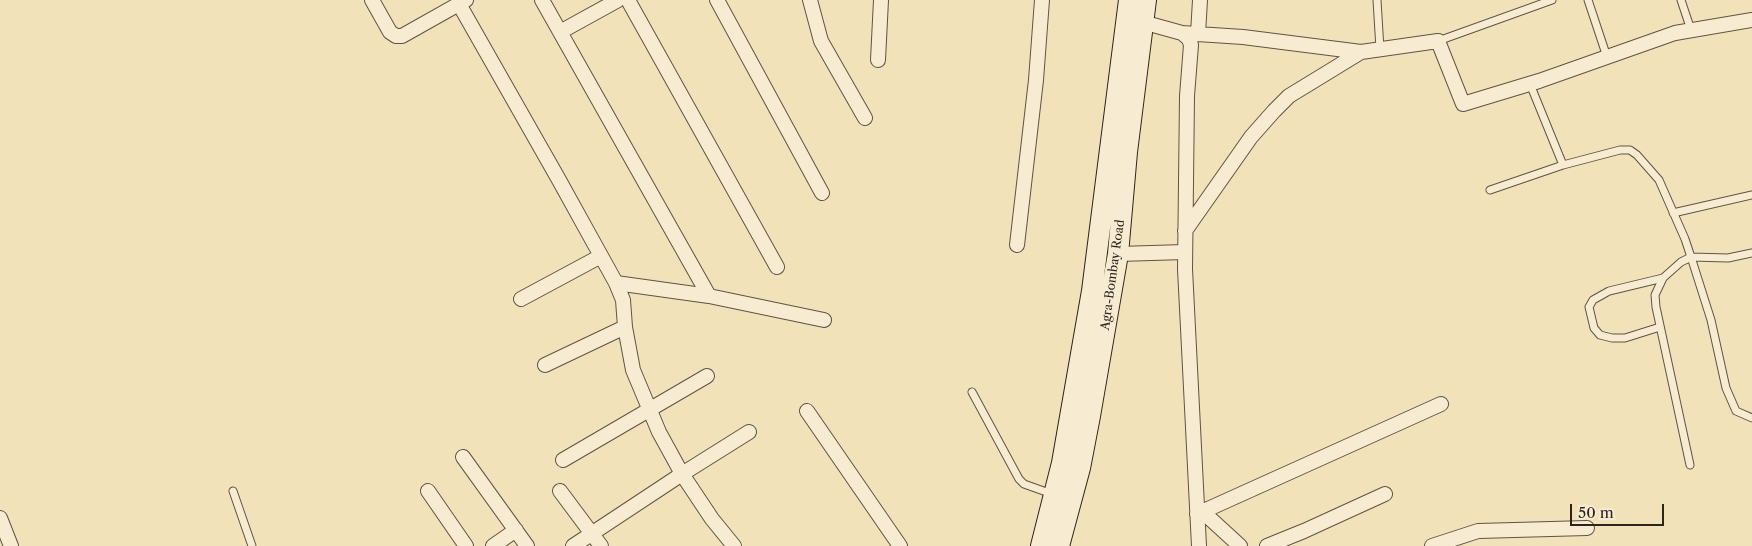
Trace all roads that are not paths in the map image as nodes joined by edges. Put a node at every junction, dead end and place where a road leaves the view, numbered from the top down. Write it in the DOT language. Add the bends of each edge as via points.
graph roads {
  1 [pos="372,0"];
  2 [pos="542,0"];
  3 [pos="618,0"];
  4 [pos="628,0"];
  5 [pos="717,0"];
  6 [pos="810,0"];
  7 [pos="881,0"];
  8 [pos="1042,0"];
  9 [pos="1146,0"];
  10 [pos="1200,0"];
  11 [pos="1376,0"];
  12 [pos="1552,0"];
  13 [pos="1588,0"];
  14 [pos="1682,0"];
  15 [pos="463,2"];
  16 [pos="1133,14"];
  17 [pos="1752,20"];
  18 [pos="1691,30"];
  19 [pos="560,32"];
  20 [pos="1182,33"];
  21 [pos="1198,34"];
  22 [pos="1438,41"];
  23 [pos="1380,49"];
  24 [pos="1361,52"];
  25 [pos="1607,57"];
  26 [pos="878,60"];
  27 [pos="1530,84"];
  28 [pos="865,118"];
  29 [pos="1563,165"];
  30 [pos="1490,190"];
  31 [pos="822,193"];
  32 [pos="1752,195"];
  33 [pos="1673,213"];
  34 [pos="1186,231"];
  35 [pos="1017,245"];
  36 [pos="1185,252"];
  37 [pos="1752,252"];
  38 [pos="1118,254"];
  39 [pos="601,256"];
  40 [pos="1691,257"];
  41 [pos="777,266"];
  42 [pos="1663,278"];
  43 [pos="616,283"];
  44 [pos="710,296"];
  45 [pos="521,299"];
  46 [pos="824,320"];
  47 [pos="625,327"];
  48 [pos="1660,327"];
  49 [pos="545,365"];
  50 [pos="707,376"];
  51 [pos="972,392"];
  52 [pos="1441,404"];
  53 [pos="650,409"];
  54 [pos="807,411"];
  55 [pos="1081,414"];
  56 [pos="1752,418"];
  57 [pos="749,432"];
  58 [pos="463,457"];
  59 [pos="563,460"];
  60 [pos="1071,465"];
  61 [pos="1690,465"];
  62 [pos="682,474"];
  63 [pos="233,491"];
  64 [pos="428,491"];
  65 [pos="560,492"];
  66 [pos="1385,494"];
  67 [pos="1055,495"];
  68 [pos="1200,514"];
  69 [pos="0,518"];
  70 [pos="1587,528"];
  71 [pos="516,530"];
  72 [pos="592,534"];
  73 [pos="1199,545"];
  74 [pos="10,546"];
  75 [pos="252,546"];
  76 [pos="466,546"];
  77 [pos="493,546"];
  78 [pos="527,546"];
  79 [pos="573,546"];
  80 [pos="601,546"];
  81 [pos="734,546"];
  82 [pos="900,546"];
  83 [pos="1042,546"];
  84 [pos="1059,546"];
  85 [pos="1240,546"];
  86 [pos="1267,546"];
  87 [pos="1432,546"];
  1 -- 15 [label="street" via="390,32 396,36 402,36"];
  2 -- 19 [label="street"];
  3 -- 19 [label="street"];
  4 -- 41 [label="street"];
  5 -- 31 [label="street"];
  6 -- 28 [label="street" via="821,41"];
  7 -- 26 [label="street"];
  8 -- 35 [label="street"];
  9 -- 16 [label="main road, Agra-Bombay Road"];
  10 -- 21 [label="street"];
  11 -- 23 [label="lane"];
  12 -- 22 [label="lane"];
  13 -- 25 [label="lane"];
  14 -- 18 [label="lane"];
  15 -- 39 [label="street"];
  16 -- 20 [label="street"];
  16 -- 38 [label="main road, Agra-Bombay Road" via="1127,152"];
  16 -- 55 [label="main road, Agra-Bombay Road" via="1122,50"];
  17 -- 18 [label="street"];
  18 -- 25 [label="street" via="1675,32"];
  19 -- 44 [label="street"];
  20 -- 21 [label="street"];
  20 -- 34 [label="street" via="1191,45"];
  21 -- 24 [label="street"];
  22 -- 23 [label="street"];
  22 -- 27 [label="street" via="1464,104"];
  23 -- 24 [label="street"];
  24 -- 34 [label="street" via="1289,96 1274,111 1251,137"];
  25 -- 27 [label="street"];
  27 -- 29 [label="lane"];
  29 -- 30 [label="lane"];
  29 -- 33 [label="lane" via="1630,150 1659,180"];
  32 -- 33 [label="lane"];
  33 -- 40 [label="lane"];
  34 -- 36 [label="street"];
  36 -- 38 [label="street"];
  36 -- 68 [label="street"];
  37 -- 40 [label="lane" via="1728,258"];
  38 -- 55 [label="main road, Agra-Bombay Road"];
  39 -- 43 [label="street"];
  39 -- 45 [label="street"];
  40 -- 42 [label="lane"];
  40 -- 56 [label="lane" via="1711,320 1726,388 1736,411"];
  42 -- 48 [label="lane" via="1655,295"];
  42 -- 48 [label="lane" via="1609,291 1593,300 1589,307 1594,328 1600,335 1625,338"];
  43 -- 44 [label="street"];
  43 -- 47 [label="street" via="623,300"];
  44 -- 46 [label="street"];
  47 -- 49 [label="street"];
  47 -- 53 [label="street" via="634,370"];
  48 -- 61 [label="lane"];
  50 -- 53 [label="street"];
  51 -- 67 [label="lane" via="1019,480"];
  52 -- 68 [label="street"];
  53 -- 59 [label="street"];
  53 -- 62 [label="street"];
  54 -- 82 [label="street"];
  55 -- 60 [label="main road, Agra-Bombay Road"];
  57 -- 62 [label="street"];
  58 -- 71 [label="street"];
  60 -- 67 [label="main road, Agra-Bombay Road"];
  60 -- 84 [label="main road, Agra-Bombay Road"];
  62 -- 72 [label="street"];
  62 -- 81 [label="street"];
  63 -- 75 [label="lane"];
  64 -- 76 [label="street"];
  65 -- 72 [label="street"];
  66 -- 86 [label="street"];
  67 -- 83 [label="main road, Agra-Bombay Road"];
  68 -- 73 [label="street"];
  68 -- 85 [label="street"];
  69 -- 74 [label="street"];
  70 -- 87 [label="street" via="1478,531"];
  71 -- 77 [label="street"];
  71 -- 78 [label="street"];
  72 -- 79 [label="street"];
  72 -- 80 [label="street"];
}
